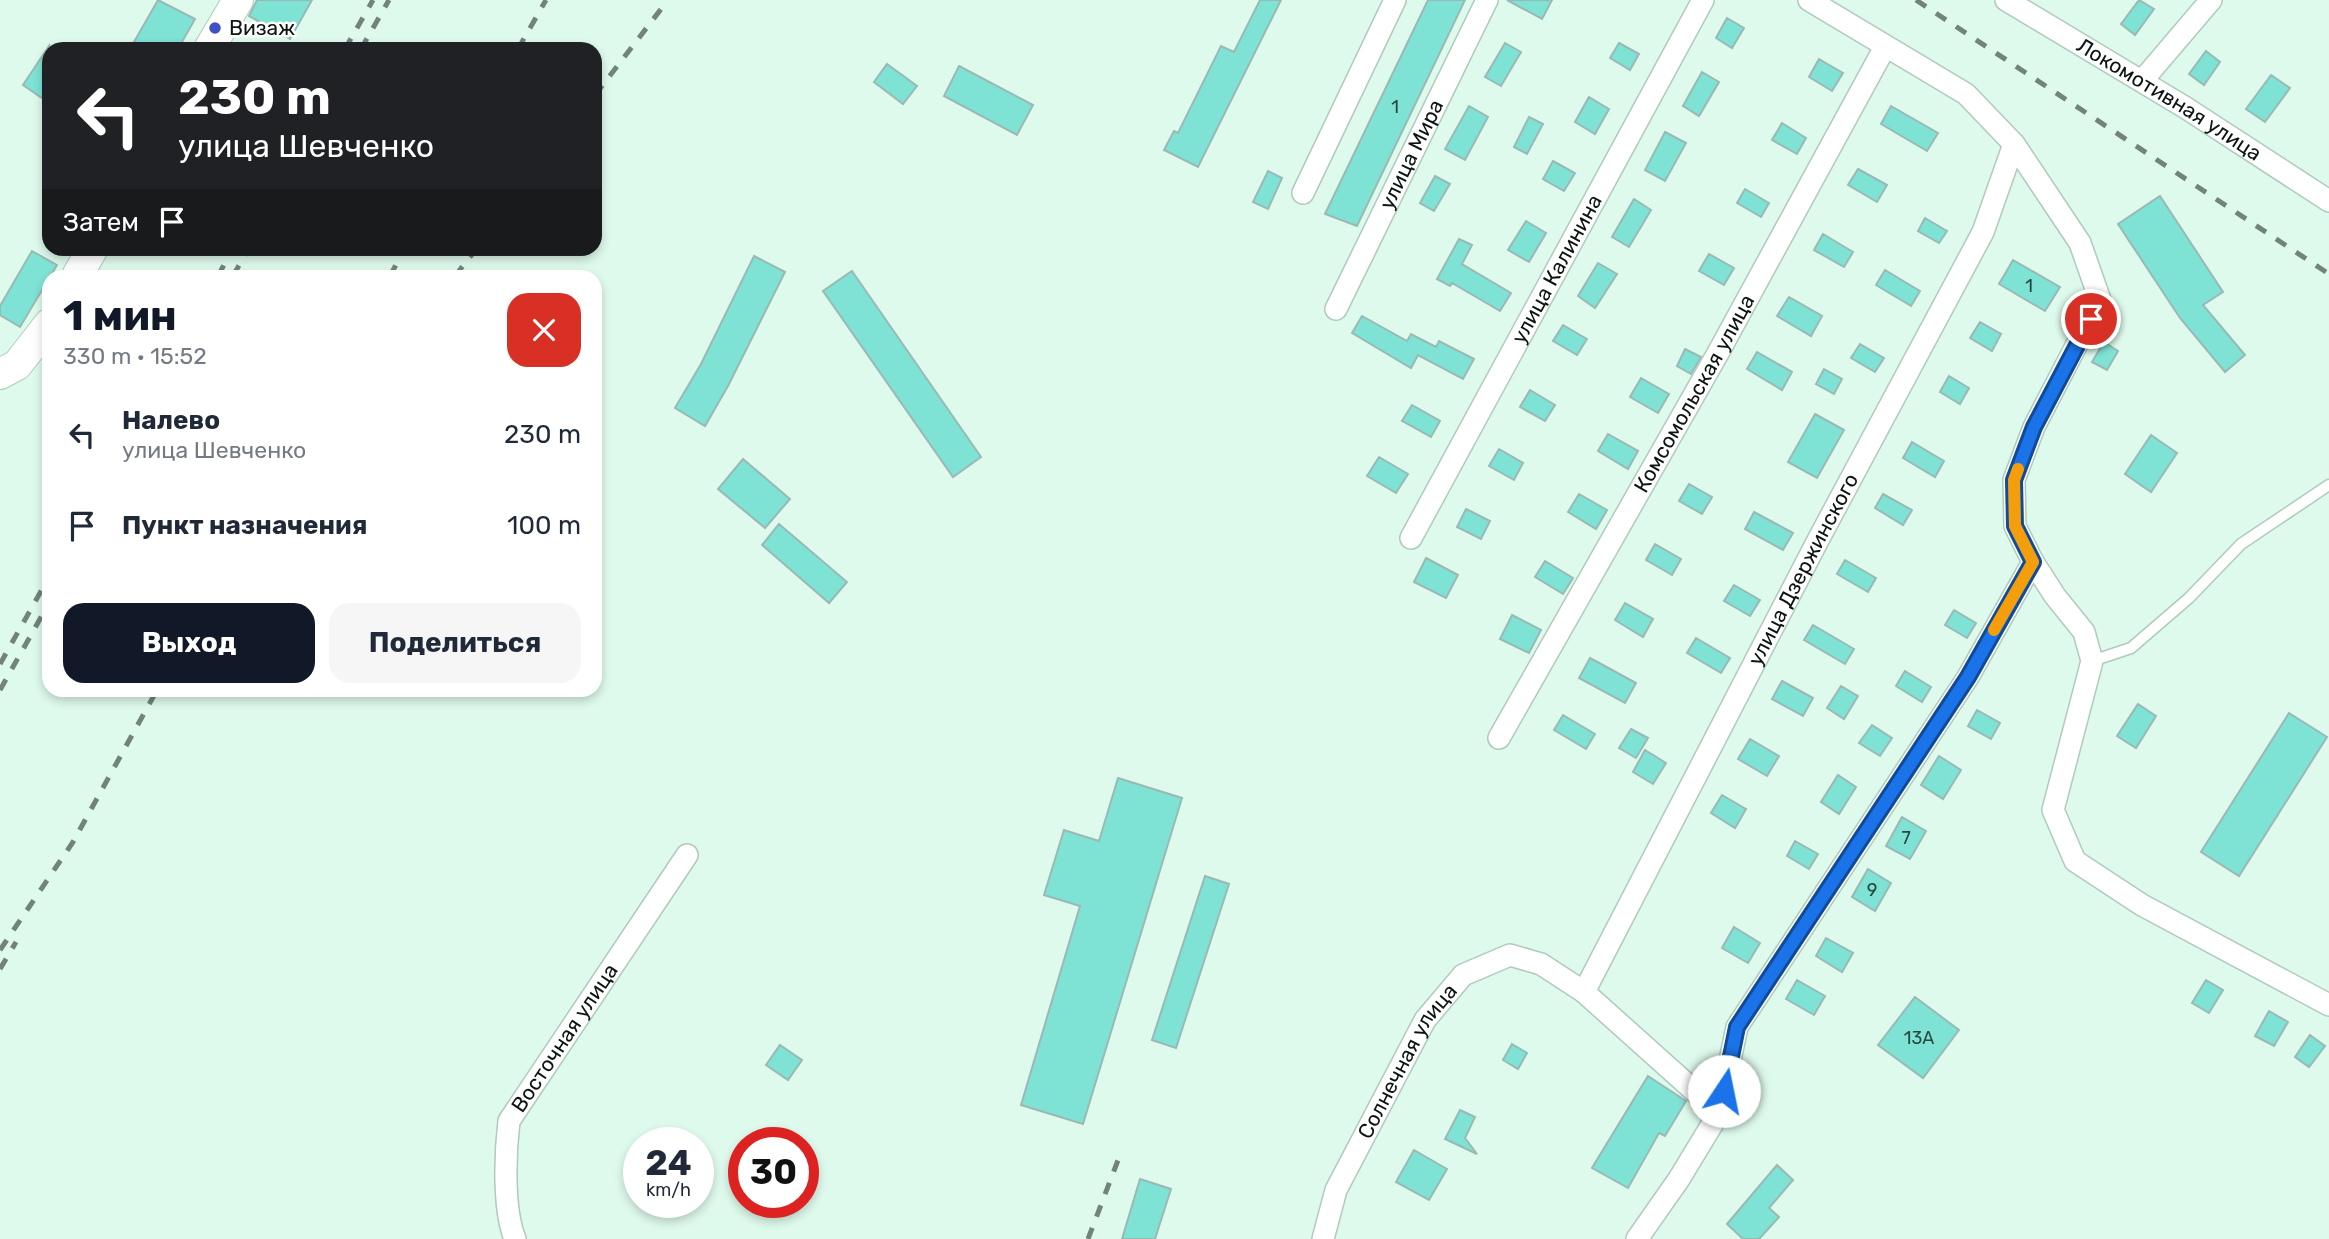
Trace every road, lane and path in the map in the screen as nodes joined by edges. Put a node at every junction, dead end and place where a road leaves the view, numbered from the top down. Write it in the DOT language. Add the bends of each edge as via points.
graph roads {
  1 [pos="238,0"];
  2 [pos="1395,0"];
  3 [pos="1487,0"];
  4 [pos="1703,0"];
  5 [pos="1809,0"];
  6 [pos="2006,0"];
  7 [pos="2211,0"];
  8 [pos="213,42"];
  9 [pos="1885,47"];
  10 [pos="2142,81"];
  11 [pos="2014,144"];
  12 [pos="1303,192"];
  13 [pos="2329,201"];
  14 [pos="1336,309"];
  15 [pos="42,333"];
  16 [pos="0,374"];
  17 [pos="2329,485"];
  18 [pos="1411,538"];
  19 [pos="2033,562"];
  20 [pos="2092,661"];
  21 [pos="1499,738"];
  22 [pos="687,855"];
  23 [pos="1584,992"];
  24 [pos="2329,1004"];
  25 [pos="1719,1112"];
  26 [pos="516,1239"];
  27 [pos="1323,1239"];
  28 [pos="1637,1239"];
  1 -- 8 [label="street"];
  2 -- 12 [label="street"];
  3 -- 14 [label="street, улица Мира"];
  4 -- 18 [label="street, улица Калинина"];
  5 -- 9 [label="street"];
  6 -- 10 [label="street, Локомотивная улица"];
  7 -- 10 [label="street"];
  9 -- 11 [label="street" via="1966,94"];
  9 -- 21 [label="street, Комсомольская улица"];
  10 -- 13 [label="street, Локомотивная улица"];
  11 -- 19 [label="street" via="2080,243 2100,300 2034,427 2014,480 2015,526"];
  11 -- 23 [label="street, улица Дзержинского" via="1983,232"];
  15 -- 16 [label="street" via="17,365"];
  17 -- 20 [label="lane" via="2241,544 2189,598 2131,648"];
  19 -- 20 [label="street" via="2084,632"];
  19 -- 25 [label="street" via="1968,677 1737,1027"];
  20 -- 24 [label="street" via="2053,810 2075,861 2142,905"];
  22 -- 26 [label="street, Восточная улица" via="509,1121 510,1225"];
  23 -- 25 [label="street, Солнечная улица"];
  23 -- 27 [label="street, Солнечная улица" via="1541,964 1510,955 1463,975 1425,1020 1412,1044 1336,1190"];
  25 -- 28 [label="street"];
}
